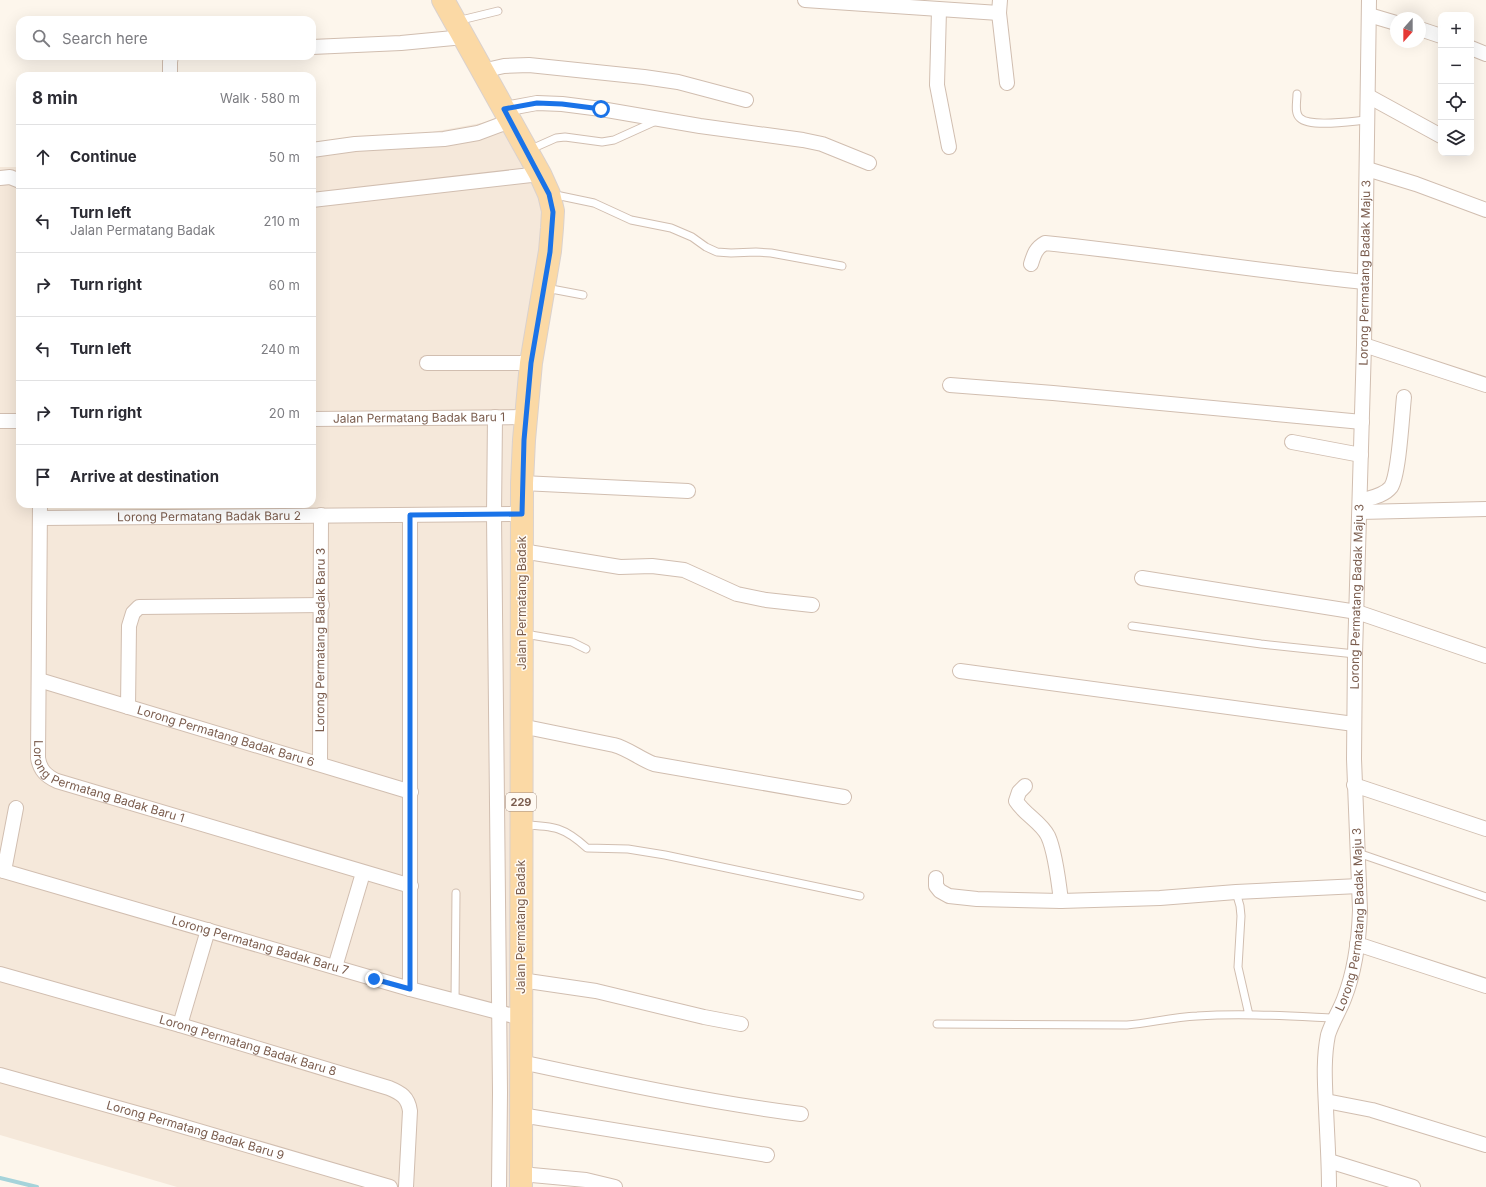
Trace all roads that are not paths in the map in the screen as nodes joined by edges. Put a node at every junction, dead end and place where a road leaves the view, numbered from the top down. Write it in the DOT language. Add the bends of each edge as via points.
graph roads {
  1 [pos="443,0"];
  2 [pos="805,0"];
  3 [pos="1369,0"];
  4 [pos="999,6"];
  5 [pos="939,10"];
  6 [pos="498,11"];
  7 [pos="1369,15"];
  8 [pos="1390,21"];
  9 [pos="460,30"];
  10 [pos="1426,31"];
  11 [pos="1438,35"];
  12 [pos="316,47"];
  13 [pos="1474,49"];
  14 [pos="1486,54"];
  15 [pos="171,60"];
  16 [pos="482,71"];
  17 [pos="170,72"];
  18 [pos="1008,83"];
  19 [pos="1297,94"];
  20 [pos="1368,96"];
  21 [pos="746,100"];
  22 [pos="507,115"];
  23 [pos="660,119"];
  24 [pos="1367,120"];
  25 [pos="1438,134"];
  26 [pos="949,147"];
  27 [pos="316,149"];
  28 [pos="527,151"];
  29 [pos="869,163"];
  30 [pos="1367,169"];
  31 [pos="540,174"];
  32 [pos="0,178"];
  33 [pos="16,180"];
  34 [pos="549,194"];
  35 [pos="316,200"];
  36 [pos="1486,210"];
  37 [pos="1031,264"];
  38 [pos="842,266"];
  39 [pos="1364,282"];
  40 [pos="544,287"];
  41 [pos="583,295"];
  42 [pos="1364,345"];
  43 [pos="427,363"];
  44 [pos="531,363"];
  45 [pos="950,385"];
  46 [pos="1486,385"];
  47 [pos="1404,397"];
  48 [pos="495,417"];
  49 [pos="526,417"];
  50 [pos="316,419"];
  51 [pos="0,421"];
  52 [pos="16,421"];
  53 [pos="1362,422"];
  54 [pos="1292,442"];
  55 [pos="1361,455"];
  56 [pos="522,482"];
  57 [pos="688,491"];
  58 [pos="1360,506"];
  59 [pos="40,508"];
  60 [pos="1486,509"];
  61 [pos="522,514"];
  62 [pos="321,515"];
  63 [pos="410,515"];
  64 [pos="494,515"];
  65 [pos="40,518"];
  66 [pos="522,551"];
  67 [pos="1142,578"];
  68 [pos="322,605"];
  69 [pos="812,605"];
  70 [pos="1357,612"];
  71 [pos="1132,626"];
  72 [pos="522,634"];
  73 [pos="586,649"];
  74 [pos="1355,654"];
  75 [pos="1486,656"];
  76 [pos="960,671"];
  77 [pos="39,680"];
  78 [pos="128,707"];
  79 [pos="1354,724"];
  80 [pos="521,726"];
  81 [pos="320,764"];
  82 [pos="1354,785"];
  83 [pos="1026,786"];
  84 [pos="411,792"];
  85 [pos="844,797"];
  86 [pos="16,808"];
  87 [pos="521,825"];
  88 [pos="1486,829"];
  89 [pos="1358,853"];
  90 [pos="2,870"];
  91 [pos="363,873"];
  92 [pos="936,878"];
  93 [pos="411,886"];
  94 [pos="1359,886"];
  95 [pos="1236,892"];
  96 [pos="456,893"];
  97 [pos="860,896"];
  98 [pos="1486,897"];
  99 [pos="1061,901"];
  100 [pos="208,930"];
  101 [pos="1357,944"];
  102 [pos="335,968"];
  103 [pos="0,974"];
  104 [pos="521,980"];
  105 [pos="1486,986"];
  106 [pos="410,989"];
  107 [pos="454,1001"];
  108 [pos="499,1012"];
  109 [pos="1249,1015"];
  110 [pos="521,1018"];
  111 [pos="1334,1018"];
  112 [pos="741,1024"];
  113 [pos="937,1024"];
  114 [pos="180,1025"];
  115 [pos="521,1062"];
  116 [pos="0,1075"];
  117 [pos="1326,1101"];
  118 [pos="801,1114"];
  119 [pos="521,1115"];
  120 [pos="1486,1145"];
  121 [pos="767,1155"];
  122 [pos="1329,1161"];
  123 [pos="521,1181"];
  124 [pos="390,1187"];
  125 [pos="406,1187"];
  126 [pos="499,1187"];
  127 [pos="615,1187"];
  128 [pos="1329,1187"];
  129 [pos="1413,1187"];
  1 -- 9 [label="main road, Jalan Permatang Badak / 229"];
  2 -- 5 [label="street"];
  3 -- 7 [label="street, Lorong Permatang Badak Maju 3"];
  4 -- 5 [label="street"];
  4 -- 18 [label="street"];
  5 -- 26 [label="street" via="937,85"];
  6 -- 9 [label="lane"];
  7 -- 8 [label="street"];
  7 -- 20 [label="street, Lorong Permatang Badak Maju 3"];
  9 -- 12 [label="street" via="401,43"];
  9 -- 16 [label="main road, Jalan Permatang Badak / 229"];
  10 -- 11 [label="street"];
  13 -- 14 [label="street"];
  15 -- 17 [label="street"];
  16 -- 21 [label="street" via="504,66 529,65 644,77 678,82"];
  16 -- 22 [label="main road, Jalan Permatang Badak / 229"];
  19 -- 24 [label="lane" via="1296,111 1299,118 1305,121 1328,123"];
  20 -- 24 [label="street, Lorong Permatang Badak Maju 3"];
  20 -- 25 [label="street"];
  22 -- 23 [label="street" via="527,104 562,104"];
  22 -- 27 [label="street" via="478,133 444,139 355,144"];
  22 -- 28 [label="main road, Jalan Permatang Badak / 229"];
  23 -- 28 [label="lane" via="614,140 602,142 556,138"];
  23 -- 29 [label="street" via="822,144"];
  24 -- 30 [label="street, Lorong Permatang Badak Maju 3"];
  28 -- 31 [label="main road, Jalan Permatang Badak / 229"];
  30 -- 36 [label="street"];
  30 -- 39 [label="street, Lorong Permatang Badak Maju 3"];
  31 -- 34 [label="main road, Jalan Permatang Badak / 229"];
  31 -- 35 [label="street"];
  32 -- 33 [label="street"];
  34 -- 38 [label="lane" via="594,203 631,220 671,228 717,252 771,253"];
  34 -- 40 [label="main road, Jalan Permatang Badak / 229" via="553,212"];
  37 -- 39 [label="street" via="1036,251 1045,243"];
  39 -- 42 [label="street, Lorong Permatang Badak Maju 3"];
  40 -- 41 [label="lane"];
  40 -- 44 [label="main road, Jalan Permatang Badak / 229"];
  42 -- 46 [label="street"];
  42 -- 53 [label="street, Lorong Permatang Badak Maju 3"];
  43 -- 44 [label="street"];
  44 -- 49 [label="main road, Jalan Permatang Badak / 229"];
  45 -- 53 [label="street"];
  47 -- 58 [label="street" via="1395,474 1390,487"];
  48 -- 49 [label="street, Jalan Permatang Badak Baru 1"];
  48 -- 50 [label="street, Jalan Permatang Badak Baru 1"];
  48 -- 64 [label="street"];
  49 -- 56 [label="main road, Jalan Permatang Badak / 229"];
  51 -- 52 [label="street"];
  53 -- 55 [label="street, Lorong Permatang Badak Maju 3"];
  54 -- 55 [label="street"];
  55 -- 58 [label="street, Lorong Permatang Badak Maju 3"];
  56 -- 57 [label="street"];
  56 -- 61 [label="main road, Jalan Permatang Badak / 229"];
  58 -- 60 [label="street"];
  58 -- 70 [label="street, Lorong Permatang Badak Maju 3"];
  59 -- 65 [label="street, Lorong Permatang Badak Baru 1"];
  61 -- 64 [label="street, Lorong Permatang Badak Baru 2"];
  61 -- 66 [label="main road, Jalan Permatang Badak / 229"];
  62 -- 63 [label="street, Lorong Permatang Badak Baru 2"];
  62 -- 65 [label="street, Lorong Permatang Badak Baru 2"];
  62 -- 68 [label="street, Lorong Permatang Badak Baru 3"];
  63 -- 64 [label="street, Lorong Permatang Badak Baru 2"];
  63 -- 84 [label="street"];
  64 -- 108 [label="street"];
  65 -- 77 [label="street, Lorong Permatang Badak Baru 1"];
  66 -- 69 [label="street" via="620,567 652,566 684,570 744,596"];
  66 -- 72 [label="main road, Jalan Permatang Badak / 229"];
  67 -- 70 [label="street"];
  68 -- 78 [label="street" via="139,607 133,613 129,626"];
  68 -- 81 [label="street, Lorong Permatang Badak Baru 3"];
  70 -- 74 [label="street, Lorong Permatang Badak Maju 3"];
  70 -- 75 [label="street"];
  71 -- 74 [label="lane"];
  72 -- 73 [label="lane" via="572,642"];
  72 -- 80 [label="main road, Jalan Permatang Badak / 229"];
  74 -- 79 [label="street, Lorong Permatang Badak Maju 3"];
  76 -- 79 [label="street"];
  77 -- 78 [label="street, Lorong Permatang Badak Baru 6"];
  77 -- 91 [label="street, Lorong Permatang Badak Baru 1" via="38,758 39,766 49,777"];
  78 -- 81 [label="street, Lorong Permatang Badak Baru 6"];
  79 -- 82 [label="street, Lorong Permatang Badak Maju 3"];
  80 -- 85 [label="street" via="614,745 654,764"];
  80 -- 87 [label="main road, Jalan Permatang Badak / 229"];
  81 -- 84 [label="street, Lorong Permatang Badak Baru 6"];
  82 -- 88 [label="street"];
  82 -- 89 [label="street, Lorong Permatang Badak Maju 3"];
  83 -- 99 [label="street" via="1019,792 1016,801 1048,837 1057,871"];
  84 -- 93 [label="street"];
  86 -- 90 [label="street"];
  87 -- 97 [label="lane" via="558,829 574,835 587,848 628,848"];
  87 -- 104 [label="main road, Jalan Permatang Badak / 229"];
  89 -- 94 [label="street, Lorong Permatang Badak Maju 3"];
  89 -- 98 [label="lane"];
  90 -- 100 [label="street, Lorong Permatang Badak Baru 7"];
  91 -- 93 [label="street, Lorong Permatang Badak Baru 1"];
  91 -- 102 [label="street"];
  92 -- 99 [label="street" via="936,886 940,891 958,898"];
  93 -- 106 [label="street"];
  94 -- 95 [label="street"];
  94 -- 101 [label="street, Lorong Permatang Badak Maju 3" via="1360,916"];
  95 -- 99 [label="street" via="1160,898"];
  95 -- 109 [label="lane" via="1242,928 1238,967"];
  96 -- 107 [label="lane"];
  100 -- 102 [label="street, Lorong Permatang Badak Baru 7"];
  100 -- 114 [label="street"];
  101 -- 105 [label="street"];
  101 -- 111 [label="street, Lorong Permatang Badak Maju 3" via="1350,984"];
  102 -- 106 [label="street, Lorong Permatang Badak Baru 7"];
  103 -- 114 [label="street, Lorong Permatang Badak Baru 8"];
  104 -- 110 [label="main road, Jalan Permatang Badak / 229"];
  104 -- 112 [label="street" via="596,991"];
  106 -- 107 [label="street, Lorong Permatang Badak Baru 7"];
  107 -- 108 [label="street, Lorong Permatang Badak Baru 7"];
  108 -- 110 [label="street, Lorong Permatang Badak Baru 7"];
  108 -- 126 [label="street"];
  109 -- 111 [label="lane"];
  109 -- 113 [label="lane" via="1198,1016 1127,1025"];
  110 -- 115 [label="main road, Jalan Permatang Badak / 229"];
  111 -- 117 [label="street, Lorong Permatang Badak Maju 3" via="1328,1035 1324,1071"];
  114 -- 125 [label="street, Lorong Permatang Badak Baru 8" via="389,1088 405,1096 410,1111"];
  115 -- 118 [label="street" via="662,1092"];
  115 -- 119 [label="main road, Jalan Permatang Badak / 229"];
  116 -- 124 [label="street, Lorong Permatang Badak Baru 9"];
  117 -- 120 [label="street" via="1372,1110"];
  117 -- 122 [label="street, Lorong Permatang Badak Maju 3"];
  119 -- 121 [label="street"];
  119 -- 123 [label="main road, Jalan Permatang Badak / 229"];
  122 -- 128 [label="street, Lorong Permatang Badak Maju 3"];
  122 -- 129 [label="street"];
  123 -- 127 [label="street" via="586,1180"];
}
